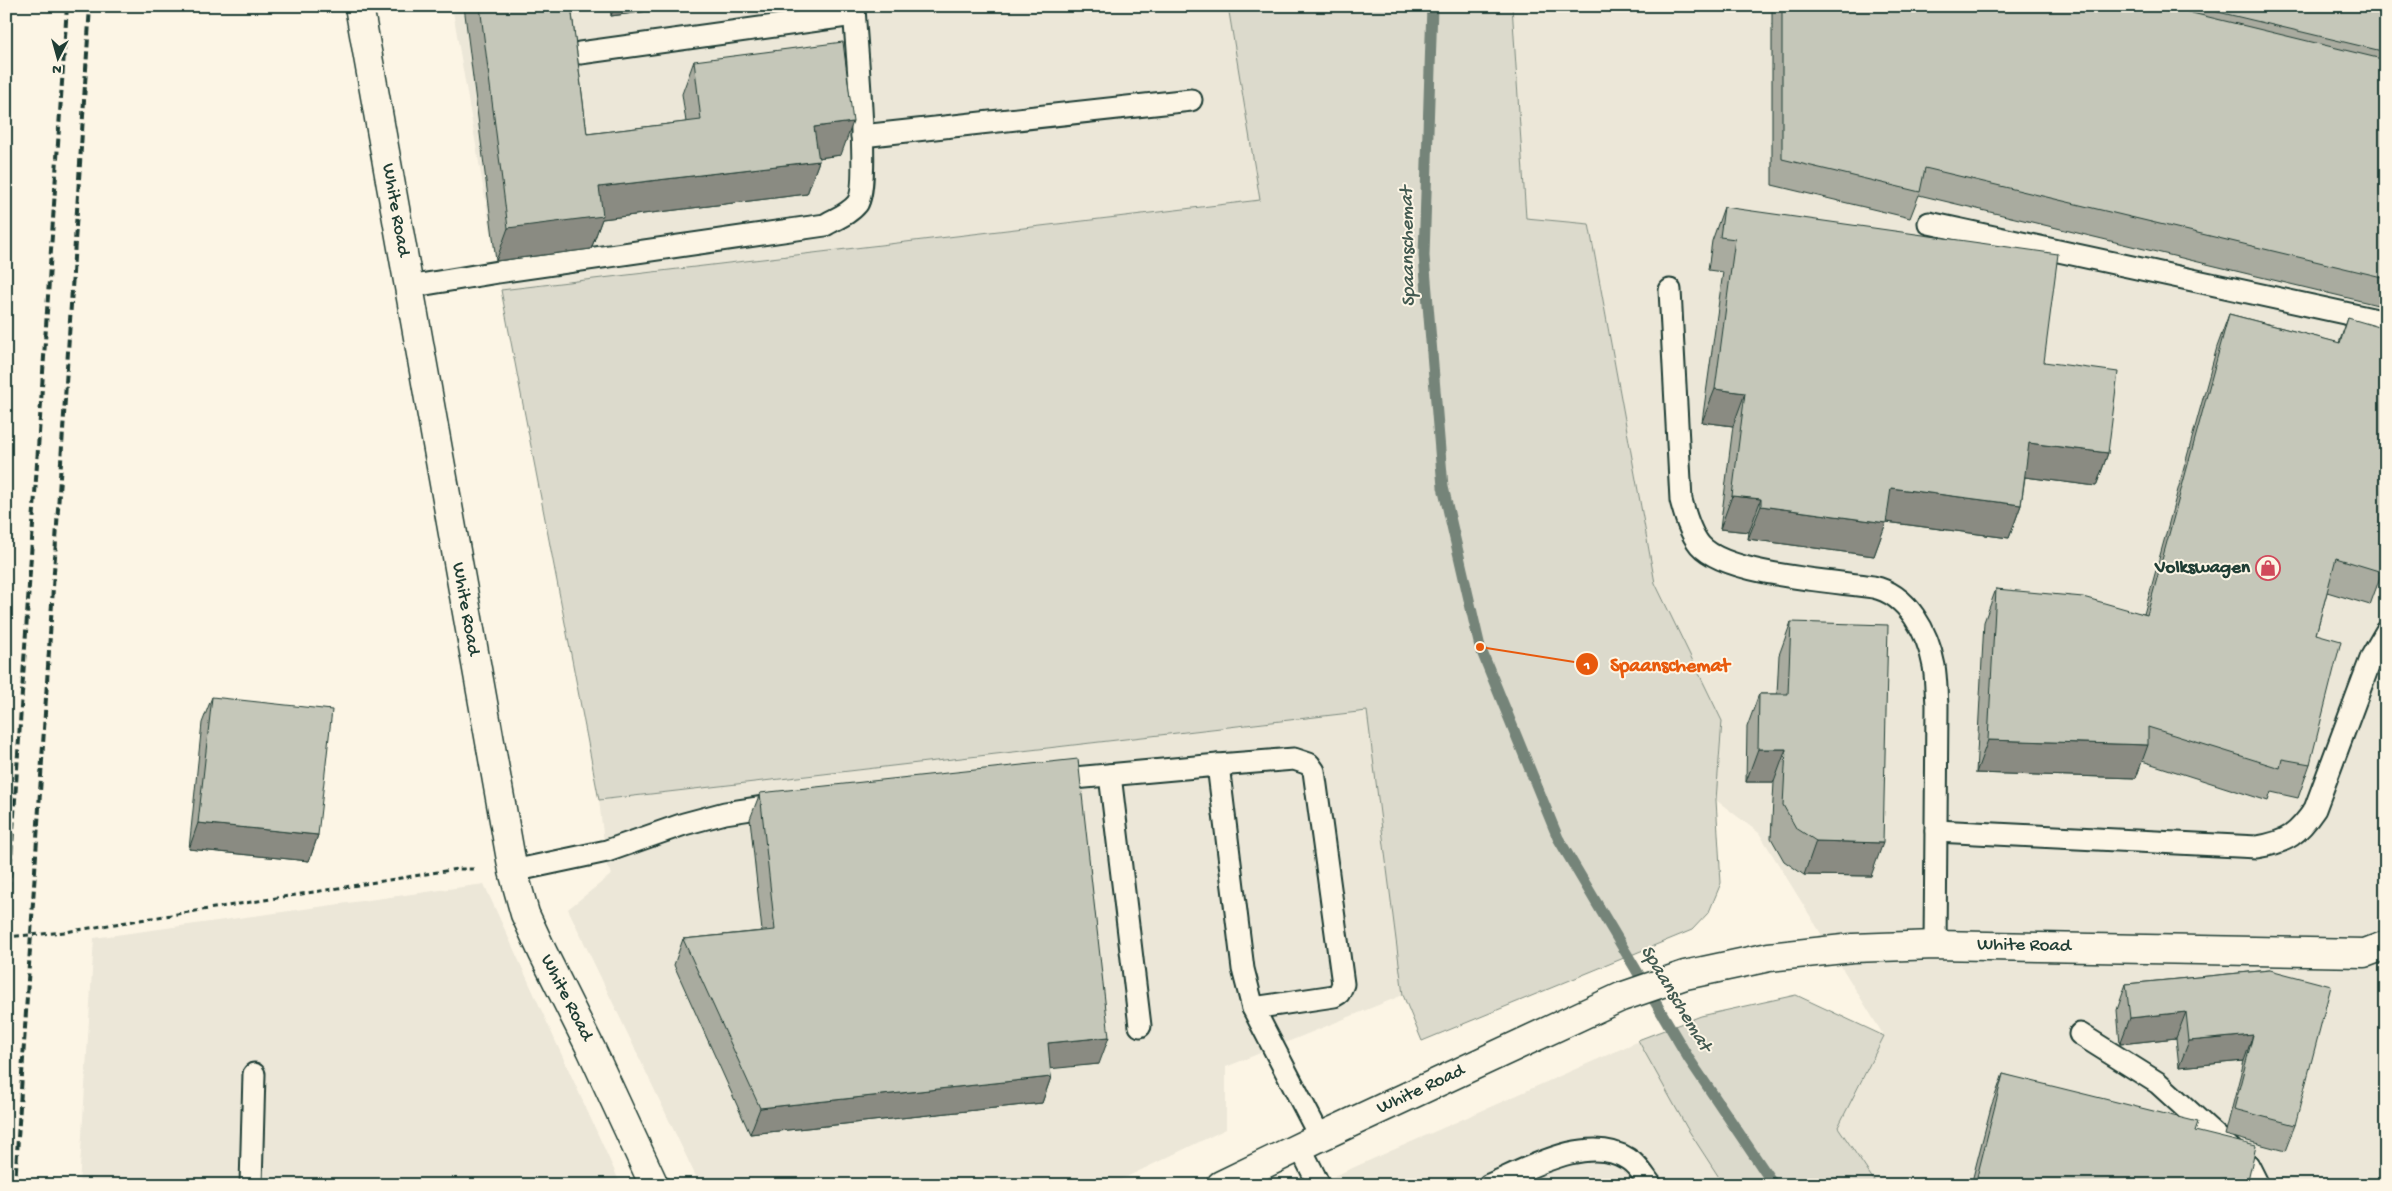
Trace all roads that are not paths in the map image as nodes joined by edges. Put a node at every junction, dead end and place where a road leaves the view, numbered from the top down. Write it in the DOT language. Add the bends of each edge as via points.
graph roads {
  1 [pos="359,6"];
  2 [pos="854,11"];
  3 [pos="580,53"];
  4 [pos="1191,100"];
  5 [pos="862,136"];
  6 [pos="1929,223"];
  7 [pos="408,288"];
  8 [pos="1670,290"];
  9 [pos="2386,322"];
  10 [pos="2386,632"];
  11 [pos="1218,765"];
  12 [pos="1110,776"];
  13 [pos="1031,782"];
  14 [pos="805,802"];
  15 [pos="1936,832"];
  16 [pos="513,871"];
  17 [pos="1935,945"];
  18 [pos="2379,954"];
  19 [pos="1253,1008"];
  20 [pos="1140,1026"];
  21 [pos="2080,1034"];
  22 [pos="254,1074"];
  23 [pos="1310,1142"];
  24 [pos="251,1185"];
  25 [pos="654,1185"];
  26 [pos="1222,1185"];
  27 [pos="1319,1185"];
  28 [pos="1489,1185"];
  29 [pos="1651,1185"];
  30 [pos="2258,1185"];
  1 -- 7 [label="street, White Road"];
  2 -- 3 [label="lane"];
  2 -- 5 [label="lane"];
  4 -- 5 [label="lane"];
  5 -- 7 [label="lane" via="862,180 858,203 844,215 825,224"];
  6 -- 9 [label="lane"];
  7 -- 16 [label="street, White Road"];
  8 -- 15 [label="lane" via="1681,500 1686,520 1700,546 1722,561 1744,569 1880,588 1905,603 1930,646 1934,666 1937,705"];
  10 -- 15 [label="lane" via="2372,656 2316,809 2303,828 2290,838 2257,847"];
  11 -- 12 [label="lane"];
  11 -- 19 [label="lane" via="1243,969"];
  11 -- 19 [label="lane" via="1294,759 1309,764 1314,771 1343,984 1334,996"];
  12 -- 13 [label="lane"];
  12 -- 20 [label="lane"];
  14 -- 16 [label="lane" via="765,805 725,814 684,824 607,852"];
  15 -- 17 [label="lane"];
  16 -- 25 [label="street, White Road" via="525,914"];
  17 -- 18 [label="street, White Road"];
  17 -- 23 [label="street, White Road" via="1853,948 1769,957 1685,975 1621,997"];
  19 -- 23 [label="lane"];
  21 -- 30 [label="lane" via="2158,1082 2248,1165"];
  22 -- 24 [label="lane"];
  23 -- 26 [label="street, White Road"];
  23 -- 27 [label="lane"];
  28 -- 29 [label="lane" via="1567,1153 1591,1149 1627,1158"];
}
